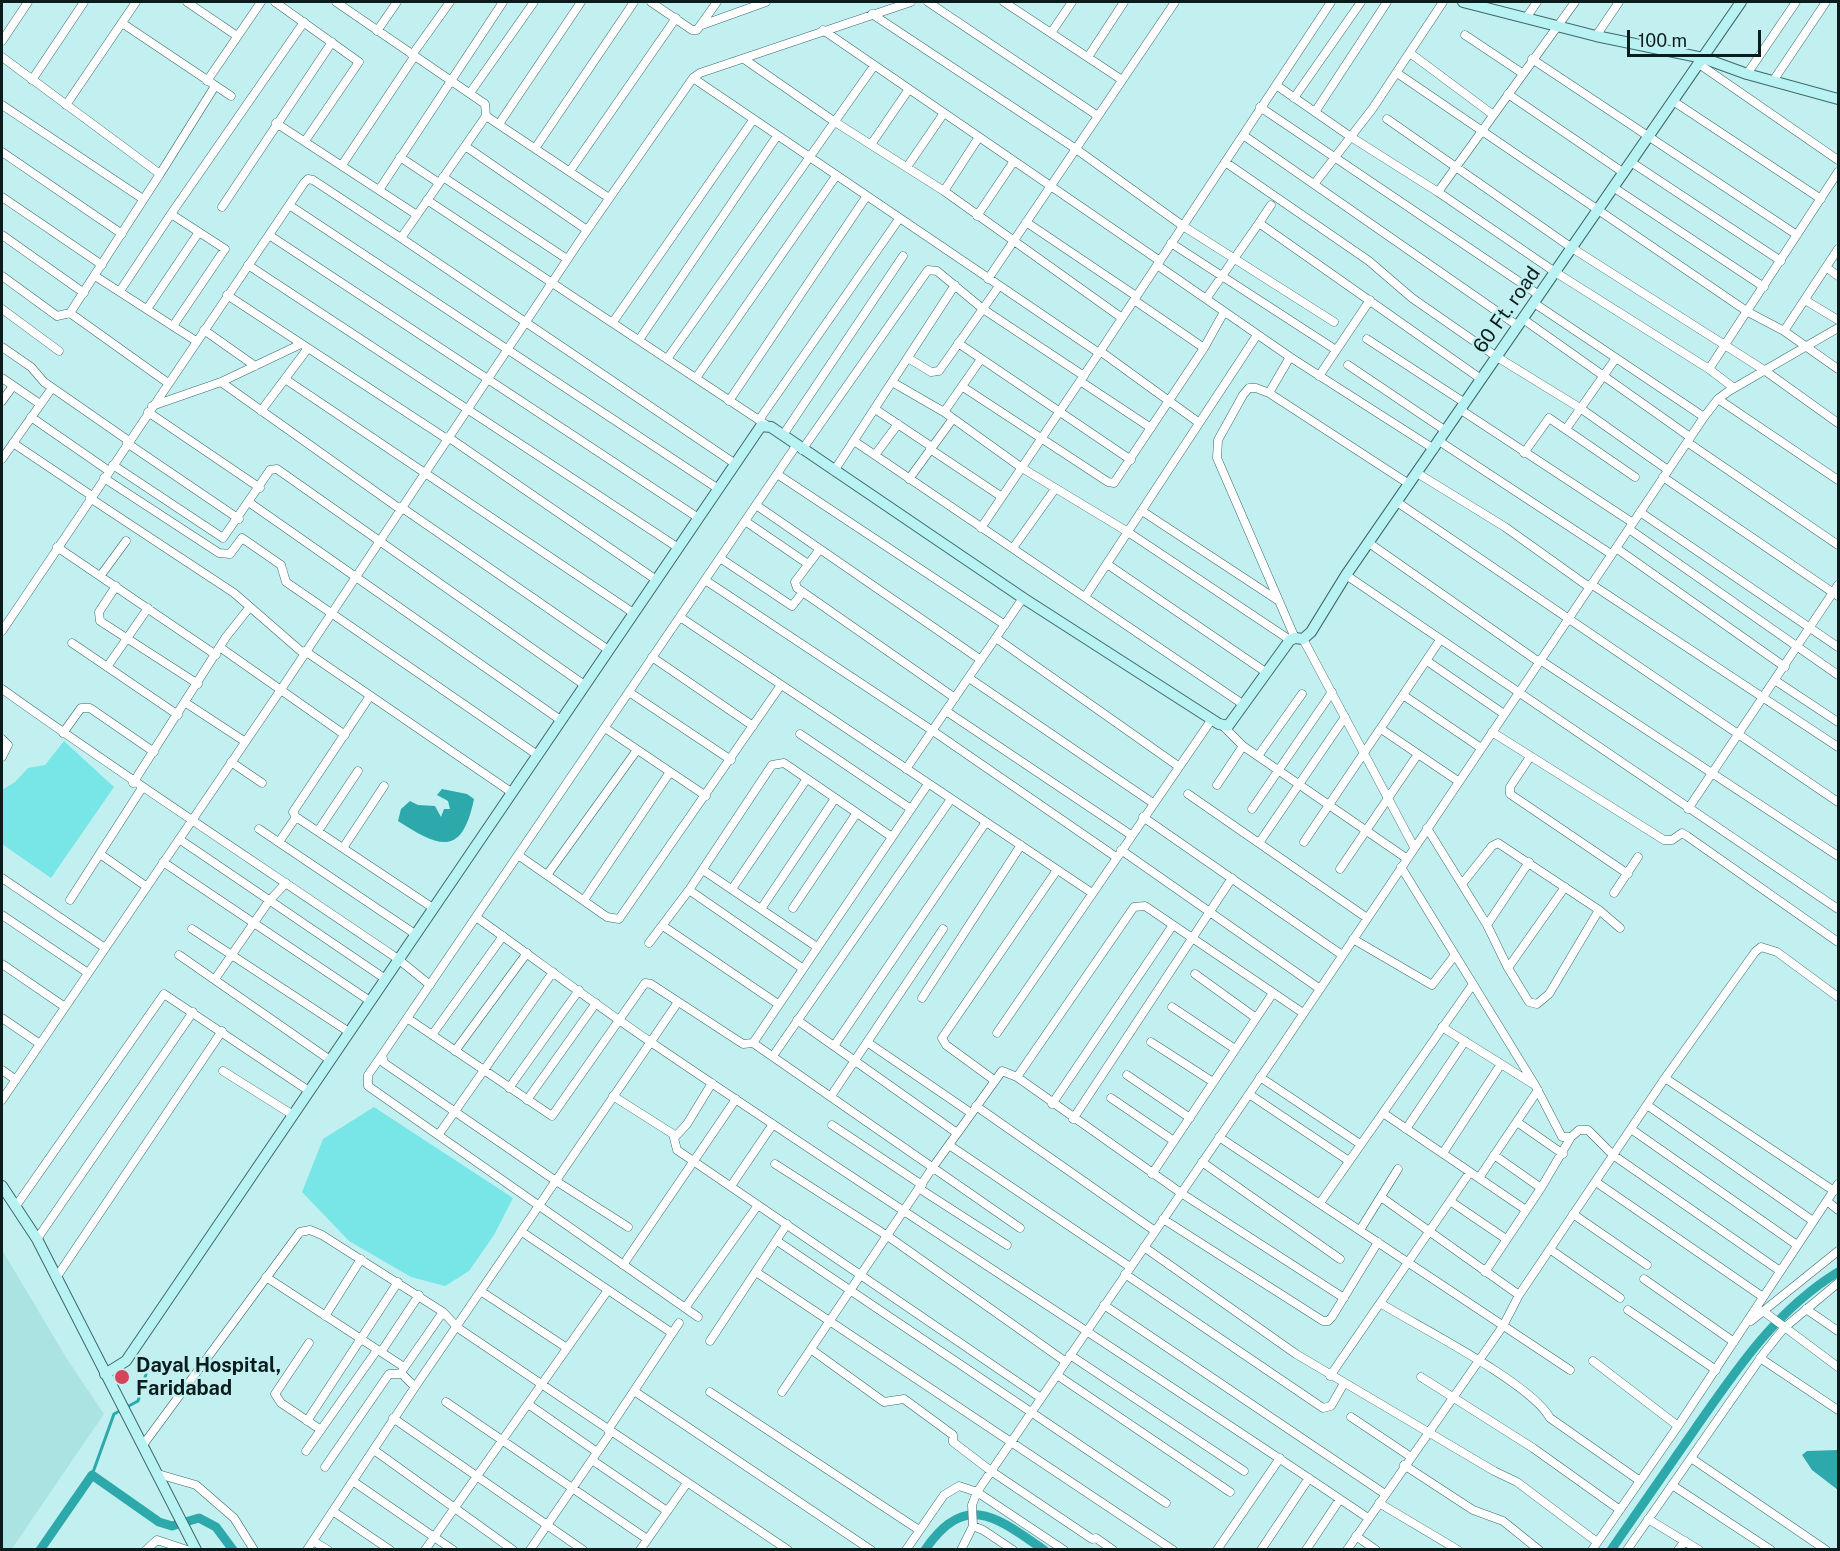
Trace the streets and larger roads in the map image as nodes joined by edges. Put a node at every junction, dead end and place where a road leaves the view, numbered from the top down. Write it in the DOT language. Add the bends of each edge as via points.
graph roads {
  1 [pos="28,2"];
  2 [pos="84,2"];
  3 [pos="136,2"];
  4 [pos="187,2"];
  5 [pos="261,2"];
  6 [pos="275,2"];
  7 [pos="340,2"];
  8 [pos="397,2"];
  9 [pos="450,2"];
  10 [pos="503,2"];
  11 [pos="534,2"];
  12 [pos="581,2"];
  13 [pos="634,2"];
  14 [pos="651,2"];
  15 [pos="717,2"];
  16 [pos="766,2"];
  17 [pos="911,2"];
  18 [pos="928,2"];
  19 [pos="1004,2"];
  20 [pos="1072,2"];
  21 [pos="1124,2"];
  22 [pos="1175,2"];
  23 [pos="1331,2"];
  24 [pos="1361,2"];
  25 [pos="1387,2"];
  26 [pos="1443,2"];
  27 [pos="1463,2"];
  28 [pos="1537,2"];
  29 [pos="1575,2"];
  30 [pos="1619,2"];
  31 [pos="1741,2"];
  32 [pos="1796,2"];
  33 [pos="1826,2"];
  34 [pos="662,5"];
  35 [pos="1018,5"];
  36 [pos="1487,5"];
  37 [pos="872,14"];
  38 [pos="676,18"];
  39 [pos="1526,18"];
  40 [pos="304,22"];
  41 [pos="122,23"];
  42 [pos="702,25"];
  43 [pos="1556,26"];
  44 [pos="377,30"];
  45 [pos="822,30"];
  46 [pos="1051,33"];
  47 [pos="1465,35"];
  48 [pos="237,36"];
  49 [pos="1596,36"];
  50 [pos="2,41"];
  51 [pos="332,42"];
  52 [pos="1410,53"];
  53 [pos="413,56"];
  54 [pos="2,57"];
  55 [pos="1088,57"];
  56 [pos="744,59"];
  57 [pos="1532,59"];
  58 [pos="1701,61"];
  59 [pos="874,66"];
  60 [pos="1397,73"];
  61 [pos="1522,74"];
  62 [pos="1747,75"];
  63 [pos="693,78"];
  64 [pos="451,79"];
  65 [pos="32,80"];
  66 [pos="1122,80"];
  67 [pos="207,81"];
  68 [pos="1773,81"];
  69 [pos="1276,85"];
  70 [pos="215,86"];
  71 [pos="909,89"];
  72 [pos="471,93"];
  73 [pos="1508,94"];
  74 [pos="231,96"];
  75 [pos="1294,98"];
  76 [pos="1839,99"];
  77 [pos="1673,101"];
  78 [pos="2,105"];
  79 [pos="66,105"];
  80 [pos="1260,106"];
  81 [pos="1315,112"];
  82 [pos="944,113"];
  83 [pos="1492,114"];
  84 [pos="486,116"];
  85 [pos="1098,116"];
  86 [pos="1387,119"];
  87 [pos="753,120"];
  88 [pos="835,122"];
  89 [pos="276,123"];
  90 [pos="499,124"];
  91 [pos="1480,132"];
  92 [pos="1243,135"];
  93 [pos="777,136"];
  94 [pos="979,137"];
  95 [pos="1351,137"];
  96 [pos="1648,137"];
  97 [pos="305,141"];
  98 [pos="872,143"];
  99 [pos="465,146"];
  100 [pos="537,147"];
  101 [pos="1076,149"];
  102 [pos="2,152"];
  103 [pos="400,157"];
  104 [pos="808,157"];
  105 [pos="1334,158"];
  106 [pos="1839,160"];
  107 [pos="1014,161"];
  108 [pos="1225,162"];
  109 [pos="1631,162"];
  110 [pos="342,165"];
  111 [pos="1456,166"];
  112 [pos="907,167"];
  113 [pos="570,171"];
  114 [pos="1839,172"];
  115 [pos="1624,173"];
  116 [pos="160,174"];
  117 [pos="836,176"];
  118 [pos="441,180"];
  119 [pos="1315,183"];
  120 [pos="1051,186"];
  121 [pos="1613,188"];
  122 [pos="379,190"];
  123 [pos="944,191"];
  124 [pos="1438,192"];
  125 [pos="866,196"];
  126 [pos="2,197"];
  127 [pos="609,198"];
  128 [pos="143,199"];
  129 [pos="1821,199"];
  130 [pos="428,200"];
  131 [pos="289,205"];
  132 [pos="1271,205"];
  133 [pos="222,207"];
  134 [pos="1599,209"];
  135 [pos="171,214"];
  136 [pos="417,215"];
  137 [pos="977,216"];
  138 [pos="899,219"];
  139 [pos="1026,222"];
  140 [pos="1259,223"];
  141 [pos="1183,226"];
  142 [pos="587,230"];
  143 [pos="199,232"];
  144 [pos="122,234"];
  145 [pos="2,235"];
  146 [pos="269,235"];
  147 [pos="1797,236"];
  148 [pos="401,238"];
  149 [pos="1012,243"];
  150 [pos="1171,243"];
  151 [pos="1572,248"];
  152 [pos="1839,249"];
  153 [pos="903,256"];
  154 [pos="1234,258"];
  155 [pos="567,259"];
  156 [pos="1781,261"];
  157 [pos="1158,263"];
  158 [pos="102,265"];
  159 [pos="248,265"];
  160 [pos="1826,267"];
  161 [pos="1555,272"];
  162 [pos="2,276"];
  163 [pos="95,276"];
  164 [pos="1222,276"];
  165 [pos="1839,276"];
  166 [pos="988,279"];
  167 [pos="553,281"];
  168 [pos="955,285"];
  169 [pos="999,286"];
  170 [pos="1764,286"];
  171 [pos="120,291"];
  172 [pos="84,293"];
  173 [pos="228,295"];
  174 [pos="1135,298"];
  175 [pos="1206,299"];
  176 [pos="1537,299"];
  177 [pos="1370,300"];
  178 [pos="1804,300"];
  179 [pos="2,309"];
  180 [pos="147,309"];
  181 [pos="983,309"];
  182 [pos="1224,312"];
  183 [pos="1748,312"];
  184 [pos="70,313"];
  185 [pos="1122,318"];
  186 [pos="1839,320"];
  187 [pos="525,321"];
  188 [pos="614,322"];
  189 [pos="1334,322"];
  190 [pos="1521,323"];
  191 [pos="173,326"];
  192 [pos="1839,328"];
  193 [pos="204,330"];
  194 [pos="1784,331"];
  195 [pos="1257,334"];
  196 [pos="1367,339"];
  197 [pos="639,340"];
  198 [pos="196,341"];
  199 [pos="958,343"];
  200 [pos="304,346"];
  201 [pos="1807,346"];
  202 [pos="2,347"];
  203 [pos="508,348"];
  204 [pos="1204,348"];
  205 [pos="1725,348"];
  206 [pos="1336,350"];
  207 [pos="59,351"];
  208 [pos="1100,352"];
  209 [pos="1290,357"];
  210 [pos="1497,357"];
  211 [pos="908,358"];
  212 [pos="981,358"];
  213 [pos="1616,358"];
  214 [pos="667,359"];
  215 [pos="1348,365"];
  216 [pos="255,366"];
  217 [pos="1709,369"];
  218 [pos="1839,369"];
  219 [pos="1764,370"];
  220 [pos="1319,376"];
  221 [pos="1604,376"];
  222 [pos="488,377"];
  223 [pos="2,378"];
  224 [pos="696,378"];
  225 [pos="1082,378"];
  226 [pos="285,379"];
  227 [pos="1481,379"];
  228 [pos="221,382"];
  229 [pos="892,382"];
  230 [pos="168,383"];
  231 [pos="13,386"];
  232 [pos="963,387"];
  233 [pos="52,388"];
  234 [pos="1734,388"];
  235 [pos="1269,393"];
  236 [pos="1170,399"];
  237 [pos="1718,399"];
  238 [pos="2,401"];
  239 [pos="729,401"];
  240 [pos="40,404"];
  241 [pos="1463,406"];
  242 [pos="468,408"];
  243 [pos="1580,408"];
  244 [pos="150,409"];
  245 [pos="875,409"];
  246 [pos="261,411"];
  247 [pos="944,412"];
  248 [pos="1059,412"];
  249 [pos="31,417"];
  250 [pos="1704,417"];
  251 [pos="952,420"];
  252 [pos="762,422"];
  253 [pos="1198,422"];
  254 [pos="1839,423"];
  255 [pos="898,424"];
  256 [pos="1151,428"];
  257 [pos="1566,429"];
  258 [pos="783,435"];
  259 [pos="447,438"];
  260 [pos="1042,438"];
  261 [pos="1440,440"];
  262 [pos="1689,440"];
  263 [pos="854,441"];
  264 [pos="128,442"];
  265 [pos="13,443"];
  266 [pos="799,448"];
  267 [pos="931,448"];
  268 [pos="1524,453"];
  269 [pos="875,455"];
  270 [pos="2,459"];
  271 [pos="1131,460"];
  272 [pos="734,463"];
  273 [pos="1022,468"];
  274 [pos="109,471"];
  275 [pos="834,471"];
  276 [pos="424,473"];
  277 [pos="1417,473"];
  278 [pos="1666,473"];
  279 [pos="777,474"];
  280 [pos="1635,477"];
  281 [pos="909,478"];
  282 [pos="1839,480"];
  283 [pos="1409,484"];
  284 [pos="260,488"];
  285 [pos="717,488"];
  286 [pos="1055,489"];
  287 [pos="91,497"];
  288 [pos="1002,497"];
  289 [pos="1397,502"];
  290 [pos="250,503"];
  291 [pos="756,505"];
  292 [pos="400,508"];
  293 [pos="1142,511"];
  294 [pos="1640,512"];
  295 [pos="697,517"];
  296 [pos="238,519"];
  297 [pos="745,521"];
  298 [pos="1631,526"];
  299 [pos="981,528"];
  300 [pos="231,530"];
  301 [pos="1128,532"];
  302 [pos="242,538"];
  303 [pos="380,539"];
  304 [pos="126,541"];
  305 [pos="1369,543"];
  306 [pos="1839,545"];
  307 [pos="57,547"];
  308 [pos="677,547"];
  309 [pos="1013,548"];
  310 [pos="820,549"];
  311 [pos="1614,551"];
  312 [pos="720,558"];
  313 [pos="808,564"];
  314 [pos="1107,564"];
  315 [pos="101,575"];
  316 [pos="355,576"];
  317 [pos="1347,576"];
  318 [pos="655,579"];
  319 [pos="705,580"];
  320 [pos="1590,585"];
  321 [pos="1839,585"];
  322 [pos="116,586"];
  323 [pos="803,592"];
  324 [pos="1836,594"];
  325 [pos="1085,597"];
  326 [pos="1023,598"];
  327 [pos="1279,602"];
  328 [pos="148,608"];
  329 [pos="249,608"];
  330 [pos="632,612"];
  331 [pos="330,614"];
  332 [pos="680,617"];
  333 [pos="1568,619"];
  334 [pos="1005,625"];
  335 [pos="1810,628"];
  336 [pos="2,631"];
  337 [pos="127,638"];
  338 [pos="996,638"];
  339 [pos="1296,639"];
  340 [pos="1440,640"];
  341 [pos="72,643"];
  342 [pos="1839,647"];
  343 [pos="1798,648"];
  344 [pos="607,649"];
  345 [pos="219,652"];
  346 [pos="304,652"];
  347 [pos="652,657"];
  348 [pos="981,660"];
  349 [pos="1426,661"];
  350 [pos="1539,661"];
  351 [pos="107,667"];
  352 [pos="1785,667"];
  353 [pos="1267,673"];
  354 [pos="1839,675"];
  355 [pos="969,678"];
  356 [pos="1776,681"];
  357 [pos="198,684"];
  358 [pos="583,684"];
  359 [pos="781,686"];
  360 [pos="2,689"];
  361 [pos="280,691"];
  362 [pos="629,692"];
  363 [pos="1332,692"];
  364 [pos="1302,694"];
  365 [pos="1517,694"];
  366 [pos="1403,695"];
  367 [pos="370,696"];
  368 [pos="1766,697"];
  369 [pos="955,698"];
  370 [pos="186,703"];
  371 [pos="1244,705"];
  372 [pos="946,711"];
  373 [pos="1504,714"];
  374 [pos="178,715"];
  375 [pos="1345,717"];
  376 [pos="560,719"];
  377 [pos="1212,719"];
  378 [pos="1839,722"];
  379 [pos="753,726"];
  380 [pos="1223,726"];
  381 [pos="604,728"];
  382 [pos="1381,729"];
  383 [pos="933,731"];
  384 [pos="1492,732"];
  385 [pos="63,733"];
  386 [pos="800,734"];
  387 [pos="1740,734"];
  388 [pos="345,735"];
  389 [pos="2,739"];
  390 [pos="244,741"];
  391 [pos="1243,746"];
  392 [pos="1839,747"];
  393 [pos="1481,748"];
  394 [pos="637,750"];
  395 [pos="154,752"];
  396 [pos="1364,753"];
  397 [pos="536,754"];
  398 [pos="1418,754"];
  399 [pos="1258,756"];
  400 [pos="2,757"];
  401 [pos="1530,757"];
  402 [pos="730,760"];
  403 [pos="231,762"];
  404 [pos="1178,766"];
  405 [pos="906,769"];
  406 [pos="358,771"];
  407 [pos="1278,771"];
  408 [pos="670,772"];
  409 [pos="1712,774"];
  410 [pos="806,780"];
  411 [pos="1458,781"];
  412 [pos="133,783"];
  413 [pos="262,783"];
  414 [pos="928,784"];
  415 [pos="1217,785"];
  416 [pos="1299,785"];
  417 [pos="384,786"];
  418 [pos="142,788"];
  419 [pos="511,792"];
  420 [pos="1188,794"];
  421 [pos="706,796"];
  422 [pos="1388,797"];
  423 [pos="951,799"];
  424 [pos="834,800"];
  425 [pos="1839,802"];
  426 [pos="1153,803"];
  427 [pos="1329,805"];
  428 [pos="1252,808"];
  429 [pos="911,809"];
  430 [pos="1688,809"];
  431 [pos="855,814"];
  432 [pos="296,817"];
  433 [pos="1143,817"];
  434 [pos="192,819"];
  435 [pos="986,822"];
  436 [pos="1427,828"];
  437 [pos="259,829"];
  438 [pos="318,831"];
  439 [pos="1366,831"];
  440 [pos="1131,835"];
  441 [pos="892,837"];
  442 [pos="178,839"];
  443 [pos="279,842"];
  444 [pos="1304,842"];
  445 [pos="1259,843"];
  446 [pos="1020,845"];
  447 [pos="1414,847"];
  448 [pos="343,848"];
  449 [pos="1121,850"];
  450 [pos="100,854"];
  451 [pos="518,855"];
  452 [pos="1839,856"];
  453 [pos="1116,857"];
  454 [pos="1638,857"];
  455 [pos="1406,858"];
  456 [pos="163,862"];
  457 [pos="1529,862"];
  458 [pos="1401,867"];
  459 [pos="1340,869"];
  460 [pos="704,870"];
  461 [pos="1057,870"];
  462 [pos="1628,874"];
  463 [pos="548,875"];
  464 [pos="1232,878"];
  465 [pos="2,880"];
  466 [pos="286,883"];
  467 [pos="1462,884"];
  468 [pos="147,887"];
  469 [pos="1565,887"];
  470 [pos="732,889"];
  471 [pos="689,891"];
  472 [pos="1092,893"];
  473 [pos="1614,893"];
  474 [pos="70,900"];
  475 [pos="584,900"];
  476 [pos="269,901"];
  477 [pos="433,908"];
  478 [pos="793,908"];
  479 [pos="761,909"];
  480 [pos="1839,909"];
  481 [pos="1599,910"];
  482 [pos="1209,913"];
  483 [pos="2,915"];
  484 [pos="476,917"];
  485 [pos="1367,918"];
  486 [pos="254,922"];
  487 [pos="1173,925"];
  488 [pos="1487,925"];
  489 [pos="663,926"];
  490 [pos="1620,928"];
  491 [pos="192,929"];
  492 [pos="943,929"];
  493 [pos="415,934"];
  494 [pos="503,936"];
  495 [pos="1192,939"];
  496 [pos="1353,939"];
  497 [pos="1839,942"];
  498 [pos="649,943"];
  499 [pos="817,947"];
  500 [pos="105,948"];
  501 [pos="526,953"];
  502 [pos="178,955"];
  503 [pos="232,955"];
  504 [pos="1342,955"];
  505 [pos="1455,955"];
  506 [pos="398,959"];
  507 [pos="2,964"];
  508 [pos="802,968"];
  509 [pos="1508,968"];
  510 [pos="553,972"];
  511 [pos="88,973"];
  512 [pos="1195,974"];
  513 [pos="384,978"];
  514 [pos="215,979"];
  515 [pos="1473,984"];
  516 [pos="430,985"];
  517 [pos="1320,989"];
  518 [pos="579,990"];
  519 [pos="1273,993"];
  520 [pos="922,998"];
  521 [pos="1839,998"];
  522 [pos="370,1001"];
  523 [pos="678,1002"];
  524 [pos="596,1003"];
  525 [pos="778,1004"];
  526 [pos="65,1007"];
  527 [pos="1172,1007"];
  528 [pos="194,1012"];
  529 [pos="1303,1013"];
  530 [pos="2,1018"];
  531 [pos="407,1018"];
  532 [pos="1256,1018"];
  533 [pos="619,1019"];
  534 [pos="797,1020"];
  535 [pos="1442,1027"];
  536 [pos="222,1031"];
  537 [pos="349,1032"];
  538 [pos="998,1033"];
  539 [pos="432,1035"];
  540 [pos="1151,1041"];
  541 [pos="1465,1041"];
  542 [pos="650,1042"];
  543 [pos="867,1042"];
  544 [pos="753,1043"];
  545 [pos="40,1044"];
  546 [pos="834,1046"];
  547 [pos="1235,1049"];
  548 [pos="455,1051"];
  549 [pos="382,1055"];
  550 [pos="772,1056"];
  551 [pos="330,1060"];
  552 [pos="854,1062"];
  553 [pos="1501,1064"];
  554 [pos="2,1070"];
  555 [pos="483,1070"];
  556 [pos="223,1071"];
  557 [pos="1127,1075"];
  558 [pos="1017,1077"];
  559 [pos="1260,1077"];
  560 [pos="1665,1078"];
  561 [pos="16,1080"];
  562 [pos="994,1080"];
  563 [pos="1213,1082"];
  564 [pos="712,1083"];
  565 [pos="509,1088"];
  566 [pos="1536,1088"];
  567 [pos="309,1091"];
  568 [pos="1249,1094"];
  569 [pos="613,1096"];
  570 [pos="831,1096"];
  571 [pos="1111,1098"];
  572 [pos="736,1099"];
  573 [pos="2,1100"];
  574 [pos="527,1100"];
  575 [pos="1052,1104"];
  576 [pos="1647,1105"];
  577 [pos="974,1109"];
  578 [pos="454,1111"];
  579 [pos="1383,1113"];
  580 [pos="292,1115"];
  581 [pos="1190,1118"];
  582 [pos="1073,1119"];
  583 [pos="1517,1122"];
  584 [pos="773,1124"];
  585 [pos="832,1125"];
  586 [pos="1406,1129"];
  587 [pos="1631,1129"];
  588 [pos="957,1133"];
  589 [pos="438,1134"];
  590 [pos="675,1137"];
  591 [pos="1219,1137"];
  592 [pos="1571,1137"];
  593 [pos="1174,1141"];
  594 [pos="1360,1144"];
  595 [pos="949,1145"];
  596 [pos="1443,1154"];
  597 [pos="1563,1154"];
  598 [pos="1494,1155"];
  599 [pos="1613,1155"];
  600 [pos="694,1161"];
  601 [pos="1349,1161"];
  602 [pos="1202,1162"];
  603 [pos="775,1164"];
  604 [pos="933,1167"];
  605 [pos="1398,1169"];
  606 [pos="1470,1172"];
  607 [pos="1152,1174"];
  608 [pos="1479,1178"];
  609 [pos="556,1181"];
  610 [pos="1596,1182"];
  611 [pos="2,1186"];
  612 [pos="731,1186"];
  613 [pos="921,1187"];
  614 [pos="1836,1187"];
  615 [pos="1540,1188"];
  616 [pos="1181,1193"];
  617 [pos="1381,1197"];
  618 [pos="1450,1201"];
  619 [pos="1827,1201"];
  620 [pos="1320,1203"];
  621 [pos="541,1204"];
  622 [pos="758,1205"];
  623 [pos="16,1206"];
  624 [pos="1526,1210"];
  625 [pos="1839,1210"];
  626 [pos="905,1213"];
  627 [pos="1574,1214"];
  628 [pos="1163,1219"];
  629 [pos="1813,1221"];
  630 [pos="787,1224"];
  631 [pos="628,1227"];
  632 [pos="1020,1228"];
  633 [pos="1360,1230"];
  634 [pos="1155,1231"];
  635 [pos="522,1232"];
  636 [pos="1428,1233"];
  637 [pos="889,1236"];
  638 [pos="37,1239"];
  639 [pos="1506,1239"];
  640 [pos="777,1241"];
  641 [pos="1378,1242"];
  642 [pos="1007,1245"];
  643 [pos="1797,1245"];
  644 [pos="1144,1247"];
  645 [pos="1551,1250"];
  646 [pos="1839,1251"];
  647 [pos="361,1259"];
  648 [pos="1340,1259"];
  649 [pos="1408,1262"];
  650 [pos="623,1265"];
  651 [pos="1647,1265"];
  652 [pos="1128,1270"];
  653 [pos="1780,1271"];
  654 [pos="756,1272"];
  655 [pos="1485,1272"];
  656 [pos="862,1275"];
  657 [pos="266,1277"];
  658 [pos="56,1278"];
  659 [pos="1644,1279"];
  660 [pos="398,1282"];
  661 [pos="1838,1284"];
  662 [pos="608,1290"];
  663 [pos="850,1291"];
  664 [pos="482,1292"];
  665 [pos="419,1295"];
  666 [pos="1519,1295"];
  667 [pos="1763,1297"];
  668 [pos="1344,1298"];
  669 [pos="1620,1298"];
  670 [pos="1380,1303"];
  671 [pos="1104,1305"];
  672 [pos="685,1308"];
  673 [pos="1806,1309"];
  674 [pos="1628,1310"];
  675 [pos="443,1312"];
  676 [pos="1766,1313"];
  677 [pos="326,1316"];
  678 [pos="698,1317"];
  679 [pos="830,1322"];
  680 [pos="679,1323"];
  681 [pos="1503,1326"];
  682 [pos="1746,1326"];
  683 [pos="1781,1326"];
  684 [pos="458,1328"];
  685 [pos="1088,1330"];
  686 [pos="1839,1330"];
  687 [pos="672,1333"];
  688 [pos="361,1339"];
  689 [pos="710,1341"];
  690 [pos="1734,1342"];
  691 [pos="309,1343"];
  692 [pos="567,1348"];
  693 [pos="812,1350"];
  694 [pos="379,1351"];
  695 [pos="1068,1358"];
  696 [pos="1760,1358"];
  697 [pos="1477,1361"];
  698 [pos="1593,1361"];
  699 [pos="1839,1366"];
  700 [pos="1569,1370"];
  701 [pos="1716,1370"];
  702 [pos="403,1371"];
  703 [pos="105,1374"];
  704 [pos="1057,1375"];
  705 [pos="1330,1376"];
  706 [pos="1421,1377"];
  707 [pos="1343,1384"];
  708 [pos="542,1385"];
  709 [pos="415,1387"];
  710 [pos="634,1391"];
  711 [pos="710,1392"];
  712 [pos="782,1392"];
  713 [pos="1454,1397"];
  714 [pos="1041,1398"];
  715 [pos="446,1402"];
  716 [pos="528,1404"];
  717 [pos="1839,1410"];
  718 [pos="1031,1413"];
  719 [pos="1351,1416"];
  720 [pos="393,1418"];
  721 [pos="307,1421"];
  722 [pos="1678,1426"];
  723 [pos="321,1430"];
  724 [pos="610,1431"];
  725 [pos="1429,1433"];
  726 [pos="503,1439"];
  727 [pos="1011,1442"];
  728 [pos="142,1445"];
  729 [pos="374,1450"];
  730 [pos="306,1451"];
  731 [pos="597,1452"];
  732 [pos="1280,1458"];
  733 [pos="1411,1458"];
  734 [pos="1691,1458"];
  735 [pos="592,1460"];
  736 [pos="1404,1465"];
  737 [pos="325,1467"];
  738 [pos="1244,1471"];
  739 [pos="991,1472"];
  740 [pos="158,1474"];
  741 [pos="476,1477"];
  742 [pos="1309,1478"];
  743 [pos="1640,1481"];
  744 [pos="354,1482"];
  745 [pos="687,1483"];
  746 [pos="1672,1485"];
  747 [pos="573,1488"];
  748 [pos="977,1492"];
  749 [pos="1230,1492"];
  750 [pos="1385,1494"];
  751 [pos="1340,1499"];
  752 [pos="1166,1503"];
  753 [pos="1379,1503"];
  754 [pos="455,1507"];
  755 [pos="667,1510"];
  756 [pos="1620,1510"];
  757 [pos="334,1512"];
  758 [pos="1368,1518"];
  759 [pos="1648,1519"];
  760 [pos="973,1524"];
  761 [pos="547,1525"];
  762 [pos="919,1530"];
  763 [pos="1356,1536"];
  764 [pos="434,1537"];
  765 [pos="647,1539"];
  766 [pos="313,1540"];
  767 [pos="1685,1541"];
  768 [pos="1594,1546"];
  769 [pos="1825,1549"];
  770 [pos="146,1550"];
  771 [pos="187,1550"];
  772 [pos="196,1550"];
  773 [pos="254,1550"];
  774 [pos="307,1550"];
  775 [pos="328,1550"];
  776 [pos="390,1550"];
  777 [pos="425,1550"];
  778 [pos="453,1550"];
  779 [pos="513,1550"];
  780 [pos="530,1550"];
  781 [pos="583,1550"];
  782 [pos="639,1550"];
  783 [pos="788,1550"];
  784 [pos="871,1550"];
  785 [pos="906,1550"];
  786 [pos="961,1550"];
  787 [pos="1013,1550"];
  788 [pos="1064,1550"];
  789 [pos="1113,1550"];
  790 [pos="1173,1550"];
  791 [pos="1217,1550"];
  792 [pos="1261,1550"];
  793 [pos="1306,1550"];
  794 [pos="1347,1550"];
  795 [pos="1376,1550"];
  796 [pos="1458,1550"];
  797 [pos="1539,1550"];
  798 [pos="1627,1550"];
  799 [pos="1678,1550"];
  800 [pos="1699,1550"];
  801 [pos="1771,1550"];
  1 -- 50 [label="street"];
  2 -- 65 [label="street"];
  3 -- 41 [label="street"];
  4 -- 48 [label="street"];
  5 -- 48 [label="street"];
  6 -- 40 [label="street"];
  7 -- 44 [label="street"];
  8 -- 44 [label="street"];
  9 -- 53 [label="street"];
  10 -- 64 [label="street"];
  11 -- 72 [label="street"];
  12 -- 90 [label="street"];
  13 -- 100 [label="street"];
  14 -- 34 [label="street"];
  15 -- 42 [label="street"];
  16 -- 42 [label="street"];
  17 -- 37 [label="street"];
  18 -- 85 [label="street"];
  19 -- 35 [label="street"];
  20 -- 46 [label="street"];
  21 -- 55 [label="street"];
  22 -- 66 [label="street"];
  23 -- 69 [label="street"];
  24 -- 75 [label="street"];
  25 -- 81 [label="street"];
  26 -- 52 [label="street"];
  27 -- 36 [label="street"];
  28 -- 39 [label="street"];
  29 -- 43 [label="street"];
  30 -- 49 [label="street"];
  31 -- 58 [label="street, 60 Ft. road"];
  32 -- 62 [label="street"];
  33 -- 68 [label="street"];
  34 -- 38 [label="street"];
  35 -- 46 [label="street"];
  36 -- 39 [label="street"];
  37 -- 45 [label="street"];
  37 -- 101 [label="street"];
  38 -- 42 [label="street" via="692,30"];
  38 -- 113 [label="street"];
  39 -- 43 [label="street"];
  40 -- 51 [label="street"];
  40 -- 135 [label="street"];
  41 -- 67 [label="street"];
  41 -- 79 [label="street"];
  43 -- 49 [label="street"];
  43 -- 57 [label="street"];
  44 -- 53 [label="street"];
  45 -- 56 [label="street"];
  45 -- 59 [label="street"];
  46 -- 55 [label="street"];
  47 -- 61 [label="street"];
  48 -- 67 [label="street"];
  49 -- 58 [label="street"];
  51 -- 89 [label="street"];
  51 -- 97 [label="street" via="356,58 358,67"];
  52 -- 60 [label="street"];
  52 -- 83 [label="street"];
  53 -- 64 [label="street"];
  53 -- 110 [label="street"];
  54 -- 65 [label="street"];
  55 -- 66 [label="street"];
  56 -- 63 [label="street"];
  56 -- 88 [label="street"];
  57 -- 61 [label="street"];
  57 -- 96 [label="street"];
  58 -- 62 [label="street"];
  58 -- 77 [label="street, 60 Ft. road"];
  58 -- 106 [label="street"];
  59 -- 71 [label="street"];
  59 -- 88 [label="street"];
  60 -- 91 [label="street"];
  60 -- 95 [label="street"];
  61 -- 73 [label="street"];
  62 -- 68 [label="street"];
  63 -- 87 [label="street"];
  63 -- 127 [label="street"];
  64 -- 72 [label="street"];
  64 -- 103 [label="street"];
  65 -- 79 [label="street"];
  66 -- 85 [label="street"];
  67 -- 70 [label="street"];
  68 -- 76 [label="street"];
  69 -- 75 [label="street"];
  69 -- 80 [label="street"];
  70 -- 74 [label="street"];
  70 -- 116 [label="street"];
  71 -- 82 [label="street"];
  71 -- 98 [label="street"];
  72 -- 84 [label="street" via="485,104"];
  73 -- 83 [label="street"];
  73 -- 115 [label="street"];
  75 -- 81 [label="street"];
  77 -- 96 [label="street, 60 Ft. road"];
  77 -- 129 [label="street"];
  78 -- 128 [label="street"];
  79 -- 116 [label="street"];
  80 -- 92 [label="street"];
  80 -- 105 [label="street"];
  81 -- 95 [label="street"];
  82 -- 94 [label="street"];
  82 -- 112 [label="street"];
  83 -- 91 [label="street"];
  84 -- 90 [label="street"];
  84 -- 99 [label="street"];
  85 -- 101 [label="street"];
  86 -- 111 [label="street"];
  87 -- 93 [label="street"];
  87 -- 188 [label="street"];
  88 -- 98 [label="street"];
  88 -- 104 [label="street"];
  89 -- 97 [label="street"];
  89 -- 133 [label="street"];
  90 -- 100 [label="street"];
  91 -- 111 [label="street"];
  91 -- 134 [label="street"];
  92 -- 108 [label="street"];
  92 -- 119 [label="street"];
  93 -- 104 [label="street"];
  93 -- 197 [label="street"];
  94 -- 107 [label="street"];
  94 -- 123 [label="street"];
  95 -- 105 [label="street"];
  95 -- 124 [label="street"];
  96 -- 109 [label="street, 60 Ft. road"];
  96 -- 147 [label="street"];
  97 -- 110 [label="street"];
  98 -- 112 [label="street"];
  99 -- 118 [label="street"];
  99 -- 142 [label="street"];
  100 -- 113 [label="street"];
  101 -- 120 [label="street"];
  101 -- 141 [label="street"];
  102 -- 144 [label="street"];
  103 -- 118 [label="street"];
  103 -- 122 [label="street"];
  104 -- 117 [label="street"];
  104 -- 214 [label="street"];
  105 -- 119 [label="street"];
  105 -- 176 [label="street"];
  107 -- 120 [label="street"];
  107 -- 137 [label="street"];
  108 -- 141 [label="street"];
  108 -- 210 [label="street" via="1369,261 1412,298"];
  109 -- 115 [label="street, 60 Ft. road"];
  109 -- 156 [label="street"];
  110 -- 122 [label="street"];
  111 -- 124 [label="street"];
  111 -- 151 [label="street"];
  112 -- 123 [label="street"];
  113 -- 127 [label="street"];
  114 -- 129 [label="street"];
  115 -- 121 [label="street, 60 Ft. road"];
  116 -- 128 [label="street"];
  117 -- 125 [label="street"];
  117 -- 224 [label="street"];
  118 -- 130 [label="street"];
  118 -- 155 [label="street"];
  119 -- 190 [label="street"];
  120 -- 139 [label="street"];
  120 -- 157 [label="street"];
  121 -- 134 [label="street, 60 Ft. road"];
  121 -- 170 [label="street"];
  122 -- 136 [label="street"];
  123 -- 137 [label="street"];
  124 -- 161 [label="street"];
  125 -- 138 [label="street"];
  125 -- 239 [label="street"];
  126 -- 158 [label="street"];
  127 -- 142 [label="street"];
  128 -- 144 [label="street"];
  129 -- 147 [label="street"];
  130 -- 136 [label="street"];
  130 -- 167 [label="street"];
  131 -- 146 [label="street"];
  131 -- 148 [label="street" via="304,183 313,180"];
  131 -- 203 [label="street"];
  132 -- 140 [label="street"];
  134 -- 151 [label="street, 60 Ft. road"];
  134 -- 183 [label="street"];
  135 -- 143 [label="street"];
  135 -- 171 [label="street"];
  136 -- 148 [label="street"];
  137 -- 149 [label="street"];
  138 -- 166 [label="street"];
  138 -- 252 [label="street"];
  139 -- 149 [label="street"];
  139 -- 174 [label="street"];
  140 -- 154 [label="street"];
  140 -- 177 [label="street"];
  141 -- 150 [label="street"];
  141 -- 154 [label="street"];
  142 -- 155 [label="street"];
  143 -- 180 [label="street"];
  143 -- 191 [label="street" via="225,249"];
  144 -- 158 [label="street"];
  145 -- 172 [label="street"];
  146 -- 159 [label="street"];
  146 -- 222 [label="street"];
  147 -- 156 [label="street"];
  148 -- 187 [label="street"];
  149 -- 166 [label="street"];
  149 -- 185 [label="street"];
  150 -- 157 [label="street"];
  150 -- 164 [label="street"];
  151 -- 161 [label="street, 60 Ft. road"];
  151 -- 205 [label="street"];
  152 -- 160 [label="street"];
  153 -- 258 [label="street"];
  154 -- 164 [label="street"];
  154 -- 189 [label="street"];
  155 -- 167 [label="street"];
  156 -- 170 [label="street"];
  157 -- 174 [label="street"];
  157 -- 175 [label="street"];
  158 -- 163 [label="street"];
  159 -- 173 [label="street"];
  159 -- 242 [label="street"];
  160 -- 165 [label="street"];
  160 -- 178 [label="street"];
  161 -- 176 [label="street, 60 Ft. road"];
  161 -- 217 [label="street"];
  162 -- 184 [label="street" via="57,316"];
  163 -- 171 [label="street"];
  163 -- 172 [label="street"];
  164 -- 175 [label="street"];
  164 -- 206 [label="street"];
  166 -- 169 [label="street"];
  167 -- 187 [label="street"];
  167 -- 188 [label="street"];
  168 -- 181 [label="street"];
  168 -- 211 [label="street"];
  168 -- 266 [label="street" via="938,271 928,270"];
  169 -- 181 [label="street"];
  169 -- 208 [label="street"];
  170 -- 183 [label="street"];
  171 -- 180 [label="street"];
  172 -- 184 [label="street"];
  173 -- 193 [label="street"];
  173 -- 200 [label="street"];
  174 -- 185 [label="street"];
  174 -- 204 [label="street"];
  175 -- 182 [label="street"];
  176 -- 190 [label="street, 60 Ft. road"];
  176 -- 213 [label="street"];
  177 -- 206 [label="street"];
  177 -- 227 [label="street"];
  178 -- 186 [label="street"];
  178 -- 194 [label="street"];
  179 -- 207 [label="street"];
  180 -- 191 [label="street"];
  181 -- 199 [label="street"];
  181 -- 225 [label="street"];
  182 -- 195 [label="street"];
  182 -- 204 [label="street"];
  183 -- 194 [label="street"];
  183 -- 205 [label="street"];
  184 -- 230 [label="street"];
  185 -- 208 [label="street"];
  187 -- 203 [label="street"];
  187 -- 272 [label="street"];
  188 -- 197 [label="street"];
  190 -- 210 [label="street, 60 Ft. road"];
  190 -- 221 [label="street"];
  191 -- 198 [label="street"];
  192 -- 201 [label="street"];
  193 -- 198 [label="street"];
  193 -- 216 [label="street"];
  194 -- 201 [label="street"];
  195 -- 209 [label="street"];
  195 -- 253 [label="street"];
  196 -- 241 [label="street"];
  197 -- 214 [label="street"];
  198 -- 230 [label="street"];
  199 -- 211 [label="street" via="935,373"];
  199 -- 212 [label="street"];
  200 -- 216 [label="street"];
  200 -- 226 [label="street"];
  200 -- 259 [label="street"];
  201 -- 218 [label="street"];
  201 -- 219 [label="street"];
  202 -- 233 [label="street"];
  203 -- 222 [label="street"];
  203 -- 285 [label="street"];
  204 -- 236 [label="street"];
  205 -- 217 [label="street"];
  205 -- 219 [label="street"];
  206 -- 220 [label="street"];
  208 -- 225 [label="street"];
  208 -- 236 [label="street"];
  209 -- 220 [label="street"];
  209 -- 235 [label="street"];
  210 -- 227 [label="street, 60 Ft. road"];
  210 -- 243 [label="street"];
  211 -- 229 [label="street"];
  212 -- 232 [label="street"];
  212 -- 248 [label="street"];
  213 -- 221 [label="street"];
  213 -- 250 [label="street"];
  214 -- 224 [label="street"];
  215 -- 261 [label="street"];
  216 -- 228 [label="street"];
  217 -- 234 [label="street"];
  219 -- 234 [label="street"];
  219 -- 254 [label="street"];
  220 -- 261 [label="street"];
  221 -- 243 [label="street"];
  221 -- 262 [label="street"];
  222 -- 242 [label="street"];
  222 -- 295 [label="street"];
  223 -- 231 [label="street"];
  224 -- 239 [label="street"];
  225 -- 248 [label="street"];
  225 -- 256 [label="street"];
  226 -- 246 [label="street"];
  226 -- 276 [label="street"];
  227 -- 241 [label="street, 60 Ft. road"];
  228 -- 244 [label="street"];
  228 -- 246 [label="street"];
  229 -- 245 [label="street"];
  229 -- 247 [label="street"];
  230 -- 244 [label="street"];
  231 -- 238 [label="street"];
  231 -- 240 [label="street"];
  232 -- 247 [label="street"];
  232 -- 260 [label="street"];
  233 -- 240 [label="street"];
  233 -- 264 [label="street"];
  234 -- 237 [label="street"];
  235 -- 283 [label="street"];
  235 -- 327 [label="street" via="1249,388 1216,448"];
  236 -- 253 [label="street"];
  236 -- 256 [label="street"];
  237 -- 250 [label="street"];
  237 -- 282 [label="street"];
  239 -- 252 [label="street"];
  240 -- 249 [label="street"];
  241 -- 261 [label="street, 60 Ft. road"];
  241 -- 268 [label="street"];
  242 -- 259 [label="street"];
  242 -- 308 [label="street"];
  243 -- 257 [label="street"];
  243 -- 278 [label="street"];
  244 -- 264 [label="street"];
  244 -- 284 [label="street"];
  245 -- 255 [label="street"];
  245 -- 263 [label="street"];
  246 -- 292 [label="street"];
  247 -- 251 [label="street"];
  248 -- 260 [label="street"];
  248 -- 271 [label="street"];
  249 -- 265 [label="street"];
  249 -- 274 [label="street"];
  250 -- 262 [label="street"];
  251 -- 267 [label="street"];
  251 -- 273 [label="street"];
  252 -- 258 [label="street"];
  252 -- 272 [label="street"];
  253 -- 293 [label="street"];
  255 -- 267 [label="street"];
  255 -- 269 [label="street"];
  256 -- 271 [label="street"];
  257 -- 268 [label="street" via="1549,418"];
  257 -- 280 [label="street"];
  258 -- 266 [label="street"];
  259 -- 276 [label="street"];
  259 -- 318 [label="street"];
  260 -- 271 [label="street" via="1112,484"];
  260 -- 273 [label="street"];
  261 -- 277 [label="street, 60 Ft. road"];
  261 -- 311 [label="street"];
  262 -- 278 [label="street"];
  262 -- 306 [label="street"];
  263 -- 269 [label="street"];
  263 -- 275 [label="street"];
  264 -- 274 [label="street"];
  264 -- 296 [label="street"];
  265 -- 270 [label="street"];
  265 -- 287 [label="street"];
  266 -- 275 [label="street"];
  266 -- 279 [label="street"];
  267 -- 281 [label="street"];
  267 -- 288 [label="street"];
  268 -- 298 [label="street"];
  269 -- 281 [label="street"];
  272 -- 285 [label="street"];
  273 -- 286 [label="street"];
  273 -- 288 [label="street"];
  274 -- 287 [label="street"];
  274 -- 300 [label="street" via="221,537"];
  274 -- 302 [label="street" via="219,553 230,554"];
  275 -- 326 [label="street"];
  276 -- 292 [label="street"];
  276 -- 330 [label="street"];
  277 -- 283 [label="street, 60 Ft. road"];
  277 -- 320 [label="street"];
  278 -- 294 [label="street"];
  278 -- 324 [label="street"];
  279 -- 291 [label="street"];
  279 -- 334 [label="street"];
  281 -- 299 [label="street"];
  283 -- 289 [label="street, 60 Ft. road"];
  284 -- 290 [label="street"];
  284 -- 303 [label="street" via="270,470 278,469"];
  285 -- 295 [label="street"];
  286 -- 301 [label="street"];
  286 -- 309 [label="street"];
  287 -- 307 [label="street"];
  287 -- 329 [label="street" via="234,593"];
  288 -- 299 [label="street"];
  289 -- 305 [label="street, 60 Ft. road"];
  289 -- 333 [label="street"];
  290 -- 296 [label="street"];
  290 -- 316 [label="street"];
  291 -- 297 [label="street"];
  291 -- 310 [label="street"];
  292 -- 303 [label="street"];
  292 -- 344 [label="street"];
  293 -- 301 [label="street"];
  293 -- 327 [label="street"];
  294 -- 298 [label="street"];
  294 -- 335 [label="street"];
  295 -- 308 [label="street"];
  296 -- 300 [label="street"];
  297 -- 312 [label="street"];
  297 -- 313 [label="street"];
  298 -- 311 [label="street"];
  298 -- 343 [label="street"];
  299 -- 309 [label="street"];
  300 -- 302 [label="street"];
  301 -- 314 [label="street"];
  301 -- 339 [label="street"];
  302 -- 331 [label="street" via="281,565 286,582"];
  303 -- 316 [label="street"];
  303 -- 358 [label="street"];
  304 -- 315 [label="street"];
  305 -- 317 [label="street, 60 Ft. road"];
  305 -- 350 [label="street"];
  307 -- 315 [label="street"];
  307 -- 336 [label="street"];
  308 -- 318 [label="street"];
  309 -- 325 [label="street"];
  310 -- 313 [label="street"];
  310 -- 348 [label="street"];
  311 -- 320 [label="street"];
  311 -- 352 [label="street"];
  312 -- 319 [label="street"];
  312 -- 323 [label="street" via="792,606"];
  313 -- 323 [label="street" via="795,582"];
  314 -- 325 [label="street"];
  314 -- 353 [label="street"];
  315 -- 322 [label="street"];
  316 -- 331 [label="street"];
  316 -- 376 [label="street"];
  317 -- 339 [label="street, 60 Ft. road" via="1311,632"];
  317 -- 340 [label="street"];
  318 -- 330 [label="street"];
  319 -- 332 [label="street"];
  319 -- 383 [label="street"];
  320 -- 333 [label="street"];
  320 -- 368 [label="street"];
  321 -- 324 [label="street"];
  322 -- 328 [label="street"];
  322 -- 337 [label="street" via="98,616"];
  323 -- 369 [label="street"];
  324 -- 335 [label="street"];
  325 -- 371 [label="street"];
  326 -- 334 [label="street"];
  326 -- 377 [label="street"];
  327 -- 339 [label="street"];
  328 -- 337 [label="street"];
  328 -- 345 [label="street"];
  329 -- 345 [label="street"];
  329 -- 346 [label="street"];
  330 -- 344 [label="street"];
  331 -- 346 [label="street"];
  331 -- 397 [label="street"];
  332 -- 347 [label="street"];
  332 -- 359 [label="street"];
  333 -- 350 [label="street"];
  333 -- 387 [label="street"];
  334 -- 338 [label="street"];
  335 -- 342 [label="street"];
  335 -- 343 [label="street"];
  337 -- 351 [label="street"];
  337 -- 357 [label="street"];
  338 -- 348 [label="street"];
  338 -- 404 [label="street"];
  339 -- 353 [label="street, 60 Ft. road"];
  339 -- 363 [label="street"];
  340 -- 349 [label="street"];
  340 -- 365 [label="street"];
  341 -- 351 [label="street"];
  343 -- 352 [label="street"];
  343 -- 354 [label="street"];
  344 -- 358 [label="street"];
  345 -- 357 [label="street"];
  345 -- 361 [label="street"];
  346 -- 361 [label="street"];
  346 -- 367 [label="street"];
  347 -- 362 [label="street"];
  347 -- 379 [label="street"];
  348 -- 355 [label="street"];
  349 -- 366 [label="street"];
  349 -- 373 [label="street"];
  350 -- 365 [label="street"];
  350 -- 409 [label="street"];
  351 -- 374 [label="street"];
  352 -- 356 [label="street"];
  353 -- 371 [label="street, 60 Ft. road"];
  355 -- 369 [label="street"];
  355 -- 426 [label="street"];
  356 -- 368 [label="street"];
  356 -- 378 [label="street"];
  357 -- 370 [label="street"];
  358 -- 376 [label="street"];
  359 -- 379 [label="street"];
  359 -- 405 [label="street"];
  360 -- 385 [label="street"];
  361 -- 388 [label="street"];
  361 -- 390 [label="street"];
  362 -- 381 [label="street"];
  362 -- 402 [label="street"];
  363 -- 375 [label="street"];
  363 -- 407 [label="street"];
  364 -- 399 [label="street"];
  365 -- 373 [label="street"];
  365 -- 430 [label="street"];
  366 -- 382 [label="street"];
  366 -- 393 [label="street"];
  367 -- 388 [label="street"];
  367 -- 419 [label="street"];
  368 -- 387 [label="street"];
  368 -- 392 [label="street"];
  369 -- 372 [label="street"];
  370 -- 374 [label="street"];
  370 -- 390 [label="street"];
  371 -- 380 [label="street, 60 Ft. road" via="1231,723"];
  372 -- 383 [label="street"];
  372 -- 440 [label="street"];
  373 -- 384 [label="street"];
  374 -- 395 [label="street"];
  375 -- 396 [label="street"];
  375 -- 416 [label="street"];
  376 -- 397 [label="street"];
  377 -- 380 [label="street"];
  377 -- 404 [label="street"];
  379 -- 402 [label="street"];
  380 -- 391 [label="street"];
  381 -- 394 [label="street"];
  381 -- 451 [label="street"];
  382 -- 396 [label="street"];
  382 -- 398 [label="street"];
  383 -- 405 [label="street"];
  383 -- 453 [label="street"];
  384 -- 393 [label="street"];
  384 -- 401 [label="street"];
  385 -- 395 [label="street" via="81,708 90,708"];
  385 -- 412 [label="street"];
  386 -- 429 [label="street"];
  387 -- 409 [label="street"];
  387 -- 425 [label="street"];
  388 -- 432 [label="street" via="293,807"];
  389 -- 400 [label="street" via="8,745"];
  390 -- 403 [label="street"];
  391 -- 399 [label="street"];
  391 -- 415 [label="street"];
  393 -- 411 [label="street"];
  394 -- 408 [label="street"];
  394 -- 463 [label="street"];
  395 -- 412 [label="street"];
  396 -- 422 [label="street"];
  396 -- 427 [label="street"];
  397 -- 419 [label="street"];
  398 -- 411 [label="street"];
  398 -- 422 [label="street"];
  399 -- 407 [label="street"];
  401 -- 462 [label="street" via="1510,787 1510,794"];
  401 -- 497 [label="street" via="1664,840 1682,833"];
  402 -- 421 [label="street"];
  403 -- 413 [label="street"];
  403 -- 434 [label="street"];
  404 -- 426 [label="street"];
  405 -- 414 [label="street"];
  406 -- 438 [label="street"];
  407 -- 416 [label="street"];
  407 -- 428 [label="street"];
  408 -- 421 [label="street"];
  408 -- 475 [label="street"];
  409 -- 430 [label="street"];
  409 -- 452 [label="street"];
  410 -- 424 [label="street"];
  410 -- 460 [label="street" via="784,763 772,765"];
  410 -- 470 [label="street"];
  411 -- 436 [label="street"];
  412 -- 418 [label="street"];
  414 -- 423 [label="street"];
  414 -- 429 [label="street"];
  416 -- 427 [label="street"];
  416 -- 445 [label="street"];
  417 -- 448 [label="street"];
  418 -- 434 [label="street"];
  418 -- 450 [label="street"];
  419 -- 477 [label="street"];
  420 -- 445 [label="street"];
  421 -- 475 [label="street" via="623,916 613,920"];
  422 -- 439 [label="street"];
  422 -- 447 [label="street"];
  423 -- 435 [label="street"];
  423 -- 534 [label="street"];
  424 -- 431 [label="street"];
  424 -- 479 [label="street"];
  426 -- 433 [label="street"];
  427 -- 439 [label="street"];
  427 -- 444 [label="street"];
  429 -- 441 [label="street"];
  430 -- 480 [label="street"];
  431 -- 441 [label="street"];
  431 -- 478 [label="street"];
  432 -- 438 [label="street"];
  432 -- 443 [label="street"];
  433 -- 440 [label="street"];
  433 -- 464 [label="street"];
  434 -- 442 [label="street"];
  434 -- 466 [label="street"];
  435 -- 446 [label="street"];
  435 -- 546 [label="street"];
  436 -- 447 [label="street"];
  436 -- 467 [label="street"];
  437 -- 443 [label="street"];
  438 -- 448 [label="street"];
  439 -- 455 [label="street"];
  439 -- 459 [label="street"];
  440 -- 449 [label="street"];
  441 -- 499 [label="street"];
  442 -- 456 [label="street"];
  442 -- 476 [label="street"];
  443 -- 493 [label="street"];
  445 -- 485 [label="street"];
  446 -- 461 [label="street"];
  446 -- 520 [label="street"];
  447 -- 455 [label="street"];
  448 -- 477 [label="street"];
  449 -- 453 [label="street"];
  449 -- 482 [label="street"];
  450 -- 468 [label="street"];
  450 -- 474 [label="street"];
  451 -- 463 [label="street"];
  451 -- 484 [label="street"];
  453 -- 472 [label="street"];
  454 -- 462 [label="street"];
  455 -- 458 [label="street"];
  456 -- 468 [label="street"];
  456 -- 486 [label="street"];
  457 -- 467 [label="street" via="1498,843"];
  457 -- 469 [label="street"];
  457 -- 488 [label="street"];
  458 -- 485 [label="street"];
  458 -- 505 [label="street"];
  460 -- 470 [label="street"];
  460 -- 471 [label="street"];
  461 -- 472 [label="street"];
  461 -- 562 [label="street" via="942,1038"];
  462 -- 473 [label="street"];
  463 -- 475 [label="street"];
  464 -- 482 [label="street"];
  464 -- 504 [label="street"];
  465 -- 500 [label="street"];
  466 -- 476 [label="street"];
  466 -- 506 [label="street"];
  467 -- 488 [label="street"];
  468 -- 500 [label="street"];
  469 -- 481 [label="street"];
  469 -- 509 [label="street"];
  470 -- 479 [label="street"];
  471 -- 489 [label="street"];
  471 -- 508 [label="street"];
  472 -- 538 [label="street"];
  476 -- 486 [label="street"];
  476 -- 513 [label="street"];
  477 -- 493 [label="street"];
  479 -- 499 [label="street"];
  481 -- 490 [label="street"];
  481 -- 509 [label="street" via="1543,1002 1529,1002"];
  482 -- 495 [label="street"];
  482 -- 517 [label="street"];
  483 -- 511 [label="street"];
  484 -- 494 [label="street"];
  484 -- 516 [label="street"];
  485 -- 496 [label="street"];
  486 -- 503 [label="street"];
  486 -- 522 [label="street"];
  487 -- 495 [label="street"];
  487 -- 558 [label="street" via="1145,906 1134,907"];
  487 -- 575 [label="street"];
  488 -- 509 [label="street"];
  489 -- 498 [label="street"];
  489 -- 525 [label="street"];
  491 -- 503 [label="street"];
  492 -- 543 [label="street"];
  493 -- 506 [label="street"];
  494 -- 501 [label="street"];
  494 -- 539 [label="street"];
  495 -- 519 [label="street"];
  495 -- 582 [label="street"];
  496 -- 504 [label="street"];
  496 -- 505 [label="street" via="1432,985"];
  499 -- 508 [label="street"];
  500 -- 511 [label="street"];
  501 -- 510 [label="street"];
  501 -- 548 [label="street"];
  502 -- 514 [label="street"];
  503 -- 514 [label="street"];
  503 -- 537 [label="street"];
  504 -- 517 [label="street"];
  505 -- 515 [label="street"];
  506 -- 513 [label="street"];
  506 -- 516 [label="street"];
  507 -- 526 [label="street"];
  508 -- 525 [label="street"];
  510 -- 518 [label="street"];
  510 -- 555 [label="street"];
  511 -- 526 [label="street"];
  512 -- 532 [label="street"];
  513 -- 522 [label="street"];
  514 -- 551 [label="street"];
  515 -- 535 [label="street"];
  515 -- 566 [label="street"];
  516 -- 531 [label="street"];
  517 -- 529 [label="street"];
  518 -- 524 [label="street"];
  518 -- 565 [label="street"];
  519 -- 529 [label="street"];
  519 -- 532 [label="street"];
  521 -- 560 [label="street" via="1777,952 1761,947"];
  522 -- 537 [label="street"];
  523 -- 533 [label="street" via="645,983"];
  523 -- 542 [label="street"];
  523 -- 544 [label="street" via="743,1044"];
  524 -- 533 [label="street"];
  524 -- 574 [label="street"];
  525 -- 544 [label="street"];
  526 -- 545 [label="street"];
  527 -- 547 [label="street"];
  528 -- 536 [label="street"];
  528 -- 623 [label="street" via="167,994 162,996"];
  528 -- 638 [label="street"];
  529 -- 559 [label="street"];
  530 -- 545 [label="street"];
  531 -- 539 [label="street"];
  531 -- 549 [label="street"];
  532 -- 547 [label="street"];
  533 -- 542 [label="street"];
  533 -- 574 [label="street" via="555,1114 547,1115"];
  534 -- 546 [label="street"];
  534 -- 550 [label="street"];
  535 -- 541 [label="street"];
  535 -- 579 [label="street"];
  536 -- 567 [label="street"];
  536 -- 658 [label="street"];
  537 -- 551 [label="street"];
  539 -- 548 [label="street"];
  540 -- 563 [label="street"];
  541 -- 553 [label="street"];
  541 -- 586 [label="street"];
  542 -- 564 [label="street"];
  542 -- 569 [label="street"];
  543 -- 552 [label="street"];
  543 -- 577 [label="street"];
  544 -- 550 [label="street"];
  545 -- 561 [label="street"];
  546 -- 552 [label="street"];
  547 -- 563 [label="street"];
  548 -- 555 [label="street"];
  549 -- 578 [label="street" via="384,1063"];
  549 -- 589 [label="street" via="368,1075 368,1086"];
  550 -- 570 [label="street"];
  551 -- 567 [label="street"];
  552 -- 570 [label="street"];
  552 -- 588 [label="street"];
  553 -- 566 [label="street"];
  553 -- 596 [label="street"];
  554 -- 561 [label="street"];
  555 -- 565 [label="street"];
  555 -- 578 [label="street"];
  556 -- 580 [label="street"];
  557 -- 581 [label="street"];
  558 -- 562 [label="street" via="1002,1071"];
  558 -- 575 [label="street"];
  559 -- 568 [label="street"];
  559 -- 594 [label="street"];
  560 -- 576 [label="street"];
  560 -- 614 [label="street"];
  561 -- 573 [label="street"];
  562 -- 577 [label="street"];
  563 -- 581 [label="street"];
  564 -- 572 [label="street"];
  564 -- 590 [label="street"];
  565 -- 574 [label="street"];
  566 -- 583 [label="street"];
  566 -- 592 [label="street" via="1559,1134"];
  567 -- 580 [label="street"];
  568 -- 591 [label="street"];
  568 -- 601 [label="street"];
  569 -- 590 [label="street"];
  569 -- 609 [label="street"];
  570 -- 604 [label="street"];
  571 -- 593 [label="street"];
  572 -- 584 [label="street"];
  572 -- 600 [label="street"];
  575 -- 582 [label="street"];
  576 -- 587 [label="street"];
  576 -- 629 [label="street"];
  577 -- 588 [label="street"];
  577 -- 634 [label="street"];
  578 -- 589 [label="street"];
  578 -- 609 [label="street"];
  579 -- 586 [label="street"];
  579 -- 594 [label="street"];
  580 -- 703 [label="street" via="126,1361"];
  581 -- 593 [label="street"];
  582 -- 607 [label="street"];
  583 -- 597 [label="street"];
  583 -- 598 [label="street"];
  584 -- 612 [label="street"];
  584 -- 626 [label="street"];
  585 -- 613 [label="street"];
  586 -- 596 [label="street"];
  587 -- 599 [label="street"];
  587 -- 643 [label="street"];
  588 -- 595 [label="street"];
  589 -- 621 [label="street"];
  590 -- 600 [label="street" via="675,1147"];
  591 -- 602 [label="street"];
  591 -- 620 [label="street"];
  592 -- 597 [label="street"];
  592 -- 599 [label="street" via="1585,1129"];
  593 -- 607 [label="street"];
  594 -- 601 [label="street"];
  595 -- 604 [label="street"];
  595 -- 652 [label="street"];
  596 -- 606 [label="street"];
  597 -- 615 [label="street"];
  598 -- 608 [label="street"];
  598 -- 615 [label="street"];
  599 -- 610 [label="street"];
  599 -- 653 [label="street"];
  600 -- 612 [label="street"];
  600 -- 650 [label="street"];
  601 -- 620 [label="street"];
  602 -- 616 [label="street"];
  602 -- 648 [label="street"];
  603 -- 637 [label="street"];
  604 -- 613 [label="street"];
  604 -- 632 [label="street"];
  605 -- 617 [label="street"];
  606 -- 608 [label="street"];
  606 -- 618 [label="street"];
  607 -- 616 [label="street"];
  608 -- 624 [label="street"];
  609 -- 621 [label="street"];
  609 -- 631 [label="street"];
  610 -- 627 [label="street"];
  610 -- 667 [label="street"];
  611 -- 623 [label="street"];
  612 -- 622 [label="street"];
  613 -- 626 [label="street"];
  613 -- 642 [label="street"];
  614 -- 619 [label="street"];
  615 -- 624 [label="street"];
  616 -- 628 [label="street"];
  616 -- 668 [label="street"];
  617 -- 633 [label="street"];
  617 -- 636 [label="street"];
  618 -- 636 [label="street"];
  618 -- 639 [label="street"];
  619 -- 625 [label="street"];
  619 -- 629 [label="street"];
  620 -- 633 [label="street"];
  621 -- 635 [label="street"];
  621 -- 650 [label="street"];
  622 -- 630 [label="street"];
  622 -- 672 [label="street"];
  623 -- 638 [label="street"];
  624 -- 639 [label="street"];
  626 -- 637 [label="street"];
  626 -- 685 [label="street" via="1048,1309"];
  627 -- 645 [label="street"];
  627 -- 651 [label="street"];
  628 -- 634 [label="street"];
  628 -- 668 [label="street" via="1323,1321 1332,1317"];
  629 -- 643 [label="street"];
  630 -- 640 [label="street"];
  630 -- 656 [label="street"];
  633 -- 641 [label="street"];
  634 -- 644 [label="street"];
  635 -- 662 [label="street"];
  635 -- 664 [label="street"];
  636 -- 649 [label="street"];
  636 -- 655 [label="street"];
  637 -- 656 [label="street"];
  637 -- 695 [label="street"];
  638 -- 658 [label="street"];
  639 -- 655 [label="street"];
  640 -- 654 [label="street"];
  640 -- 663 [label="street"];
  641 -- 649 [label="street"];
  641 -- 668 [label="street"];
  643 -- 653 [label="street"];
  644 -- 652 [label="street"];
  644 -- 705 [label="street"];
  645 -- 666 [label="street"];
  645 -- 669 [label="street"];
  646 -- 676 [label="street"];
  647 -- 657 [label="street" via="310,1230 300,1232"];
  647 -- 660 [label="street"];
  647 -- 677 [label="street"];
  649 -- 670 [label="street"];
  649 -- 681 [label="street"];
  650 -- 672 [label="street"];
  652 -- 671 [label="street"];
  652 -- 707 [label="street" via="1323,1408 1331,1406"];
  653 -- 667 [label="street"];
  654 -- 679 [label="street"];
  654 -- 689 [label="street"];
  655 -- 666 [label="street"];
  656 -- 663 [label="street"];
  656 -- 714 [label="street"];
  657 -- 677 [label="street"];
  657 -- 728 [label="street"];
  658 -- 703 [label="street"];
  659 -- 690 [label="street"];
  660 -- 665 [label="street"];
  660 -- 688 [label="street"];
  661 -- 673 [label="street"];
  662 -- 687 [label="street"];
  662 -- 692 [label="street"];
  663 -- 679 [label="street"];
  663 -- 718 [label="street"];
  664 -- 684 [label="street"];
  664 -- 692 [label="street"];
  665 -- 675 [label="street"];
  665 -- 694 [label="street"];
  666 -- 681 [label="street"];
  667 -- 682 [label="street"];
  670 -- 697 [label="street"];
  670 -- 705 [label="street"];
  671 -- 685 [label="street"];
  671 -- 750 [label="street"];
  672 -- 678 [label="street"];
  673 -- 683 [label="street"];
  673 -- 686 [label="street"];
  674 -- 701 [label="street"];
  675 -- 684 [label="street"];
  675 -- 702 [label="street"];
  676 -- 682 [label="street"];
  676 -- 683 [label="street"];
  677 -- 688 [label="street"];
  679 -- 693 [label="street"];
  679 -- 727 [label="street"];
  680 -- 687 [label="street"];
  681 -- 697 [label="street"];
  681 -- 700 [label="street"];
  682 -- 690 [label="street"];
  683 -- 696 [label="street"];
  683 -- 699 [label="street"];
  684 -- 708 [label="street"];
  684 -- 709 [label="street"];
  685 -- 695 [label="street"];
  685 -- 732 [label="street"];
  687 -- 710 [label="street"];
  688 -- 694 [label="street"];
  688 -- 721 [label="street"];
  690 -- 701 [label="street"];
  691 -- 721 [label="street" via="274,1394 280,1403"];
  692 -- 708 [label="street"];
  693 -- 712 [label="street"];
  693 -- 739 [label="street" via="884,1402 904,1399 953,1435 953,1442"];
  694 -- 702 [label="street"];
  694 -- 723 [label="street"];
  695 -- 704 [label="street"];
  695 -- 738 [label="street"];
  696 -- 717 [label="street"];
  696 -- 734 [label="street"];
  697 -- 713 [label="street"];
  697 -- 743 [label="street" via="1507,1378 1544,1406 1550,1418"];
  698 -- 722 [label="street"];
  701 -- 722 [label="street"];
  702 -- 709 [label="street"];
  702 -- 737 [label="street" via="389,1374"];
  703 -- 728 [label="street"];
  704 -- 714 [label="street"];
  704 -- 749 [label="street"];
  705 -- 707 [label="street"];
  706 -- 713 [label="street"];
  707 -- 725 [label="street"];
  708 -- 716 [label="street"];
  708 -- 724 [label="street"];
  709 -- 720 [label="street"];
  710 -- 724 [label="street"];
  710 -- 784 [label="street"];
  711 -- 762 [label="street"];
  713 -- 725 [label="street"];
  713 -- 756 [label="street"];
  714 -- 718 [label="street"];
  715 -- 726 [label="street"];
  716 -- 726 [label="street"];
  716 -- 731 [label="street"];
  718 -- 727 [label="street"];
  718 -- 752 [label="street"];
  719 -- 733 [label="street"];
  720 -- 729 [label="street"];
  720 -- 741 [label="street"];
  721 -- 723 [label="street"];
  722 -- 743 [label="street"];
  723 -- 730 [label="street"];
  724 -- 731 [label="street"];
  724 -- 745 [label="street"];
  725 -- 733 [label="street"];
  725 -- 768 [label="street" via="1517,1482"];
  726 -- 741 [label="street"];
  726 -- 747 [label="street"];
  727 -- 739 [label="street"];
  727 -- 790 [label="street"];
  728 -- 740 [label="street"];
  729 -- 744 [label="street"];
  729 -- 754 [label="street"];
  731 -- 735 [label="street"];
  732 -- 742 [label="street"];
  732 -- 791 [label="street"];
  733 -- 736 [label="street"];
  734 -- 746 [label="street"];
  734 -- 769 [label="street"];
  735 -- 747 [label="street"];
  735 -- 755 [label="street"];
  736 -- 750 [label="street"];
  736 -- 797 [label="street" via="1473,1510 1503,1521"];
  739 -- 748 [label="street"];
  739 -- 789 [label="street"];
  740 -- 772 [label="street"];
  740 -- 773 [label="street" via="196,1485 234,1518"];
  741 -- 754 [label="street"];
  741 -- 761 [label="street"];
  742 -- 751 [label="street"];
  742 -- 792 [label="street"];
  743 -- 756 [label="street"];
  744 -- 757 [label="street"];
  744 -- 764 [label="street"];
  745 -- 755 [label="street"];
  745 -- 783 [label="street"];
  746 -- 759 [label="street"];
  746 -- 801 [label="street"];
  747 -- 761 [label="street"];
  747 -- 765 [label="street"];
  748 -- 760 [label="street" via="972,1505"];
  748 -- 762 [label="street" via="953,1488"];
  748 -- 788 [label="street"];
  750 -- 753 [label="street"];
  751 -- 758 [label="street"];
  751 -- 793 [label="street"];
  753 -- 758 [label="street"];
  753 -- 796 [label="street"];
  754 -- 764 [label="street"];
  754 -- 779 [label="street"];
  755 -- 765 [label="street"];
  756 -- 768 [label="street"];
  757 -- 766 [label="street"];
  757 -- 776 [label="street"];
  758 -- 763 [label="street"];
  759 -- 767 [label="street"];
  759 -- 798 [label="street"];
  760 -- 786 [label="street"];
  760 -- 787 [label="street"];
  761 -- 780 [label="street"];
  761 -- 781 [label="street"];
  762 -- 785 [label="street"];
  763 -- 794 [label="street"];
  763 -- 795 [label="street"];
  764 -- 777 [label="street"];
  764 -- 778 [label="street"];
  765 -- 782 [label="street"];
  766 -- 774 [label="street"];
  766 -- 775 [label="street"];
  767 -- 799 [label="street"];
  767 -- 800 [label="street"];
  770 -- 771 [label="street" via="157,1540"];
}
